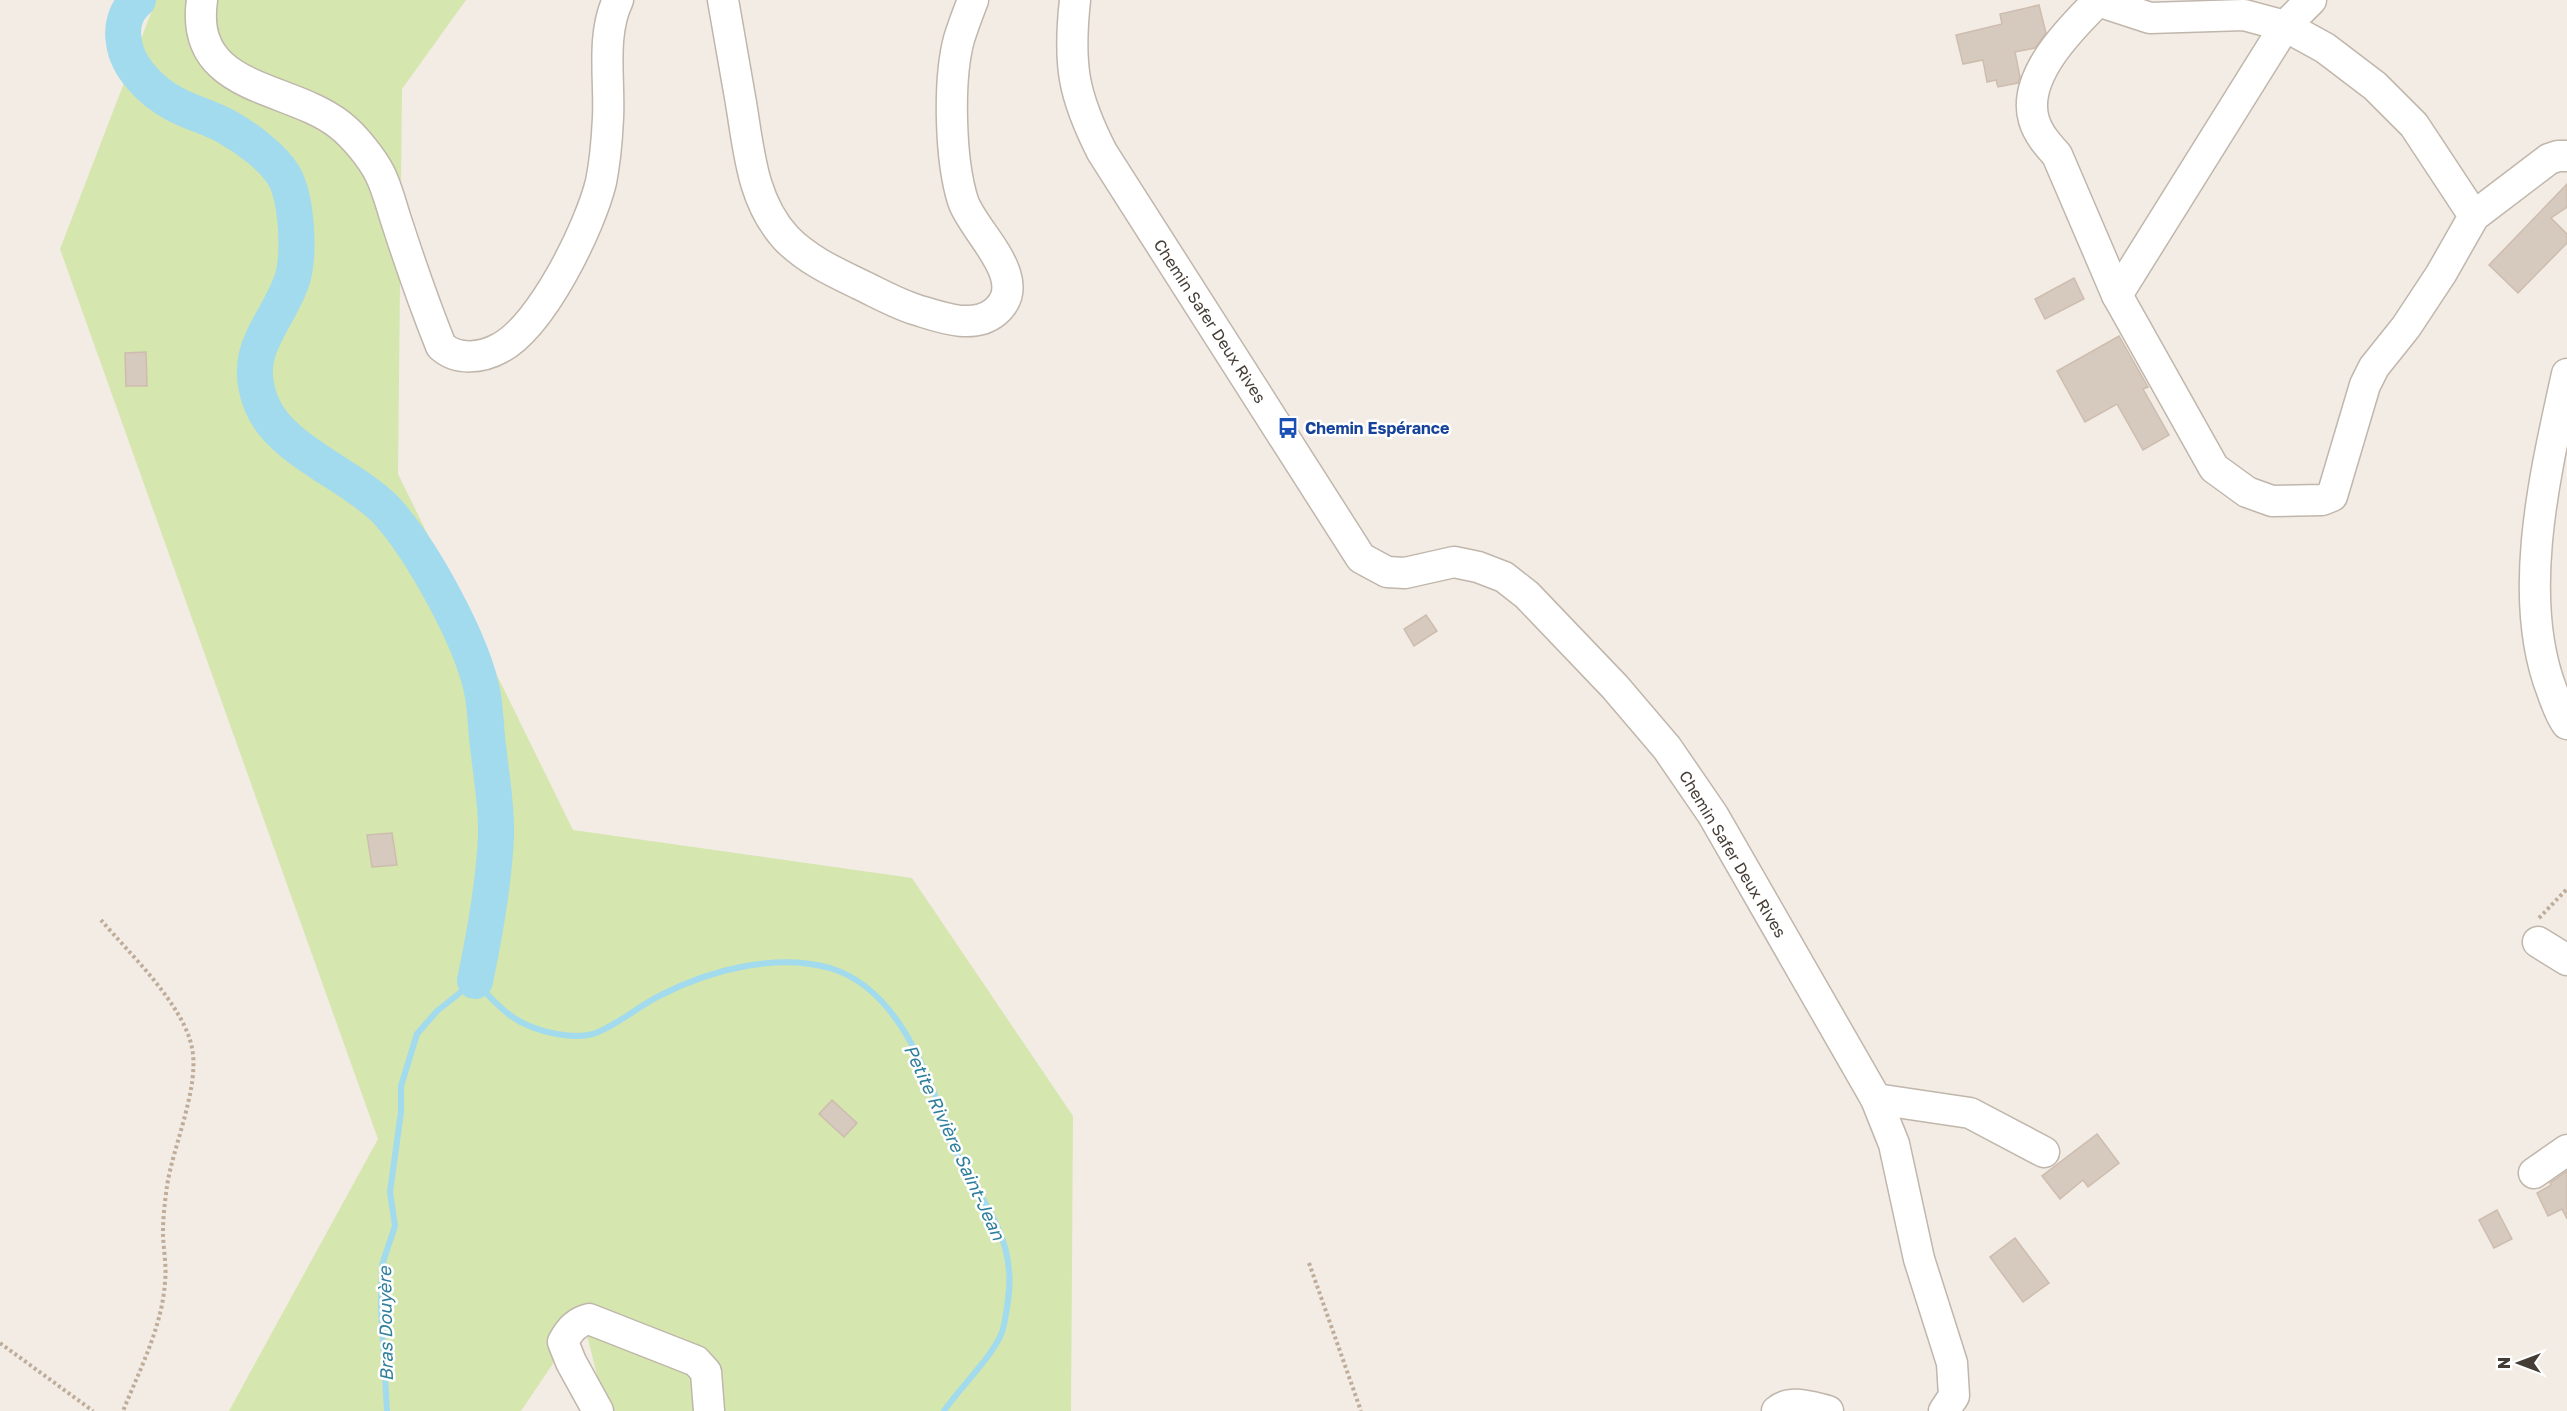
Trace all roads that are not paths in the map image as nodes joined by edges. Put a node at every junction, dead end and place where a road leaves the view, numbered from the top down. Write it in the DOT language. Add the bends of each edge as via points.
graph roads {
  1 [pos="202,0"];
  2 [pos="618,0"];
  3 [pos="723,0"];
  4 [pos="973,0"];
  5 [pos="1075,0"];
  6 [pos="2311,0"];
  7 [pos="2285,26"];
  8 [pos="2567,156"];
  9 [pos="2474,216"];
  10 [pos="2117,296"];
  11 [pos="2567,375"];
  12 [pos="2567,724"];
  13 [pos="2538,942"];
  14 [pos="2567,960"];
  15 [pos="1876,1099"];
  16 [pos="2567,1150"];
  17 [pos="2044,1152"];
  18 [pos="2534,1173"];
  19 [pos="598,1411"];
  20 [pos="709,1411"];
  21 [pos="1777,1411"];
  22 [pos="1828,1411"];
  23 [pos="1944,1411"];
  1 -- 2 [label="street" via="205,39 212,56 225,71 324,114 360,146 380,173 441,346 456,356 469,357 503,347 531,320 551,291 588,219 601,182 608,120 610,30"];
  3 -- 4 [label="street" via="751,165 771,219 807,256 850,279 909,308 965,322 993,314 1007,292 1007,275 963,202 957,169 952,116 954,79 958,40"];
  5 -- 15 [label="street, Chemin Safer Deux Rives" via="1072,27 1076,90 1084,116 1361,558 1387,572 1405,573 1454,562 1503,577 1527,596 1615,687 1667,748 1713,815"];
  6 -- 7 [label="street"];
  7 -- 9 [label="street" via="2325,48 2375,86 2414,125"];
  7 -- 10 [label="street"];
  7 -- 10 [label="street" via="2244,15 2151,18 2098,1 2076,22 2044,65 2035,88 2034,121 2057,155"];
  8 -- 9 [label="street" via="2549,159"];
  9 -- 10 [label="street" via="2406,327 2374,367 2365,385 2334,492 2322,500 2272,501 2247,492 2214,468"];
  11 -- 12 [label="street" via="2542,496 2535,562 2538,637 2545,673"];
  13 -- 14 [label="street"];
  15 -- 17 [label="street" via="1970,1113"];
  15 -- 23 [label="street, Chemin Safer Deux Rives" via="1894,1144 1918,1258 1952,1363 1954,1396"];
  16 -- 18 [label="street"];
  19 -- 20 [label="street" via="563,1341 580,1321 590,1319 696,1361 706,1372"];
  21 -- 22 [label="street" via="1792,1404"];
}
